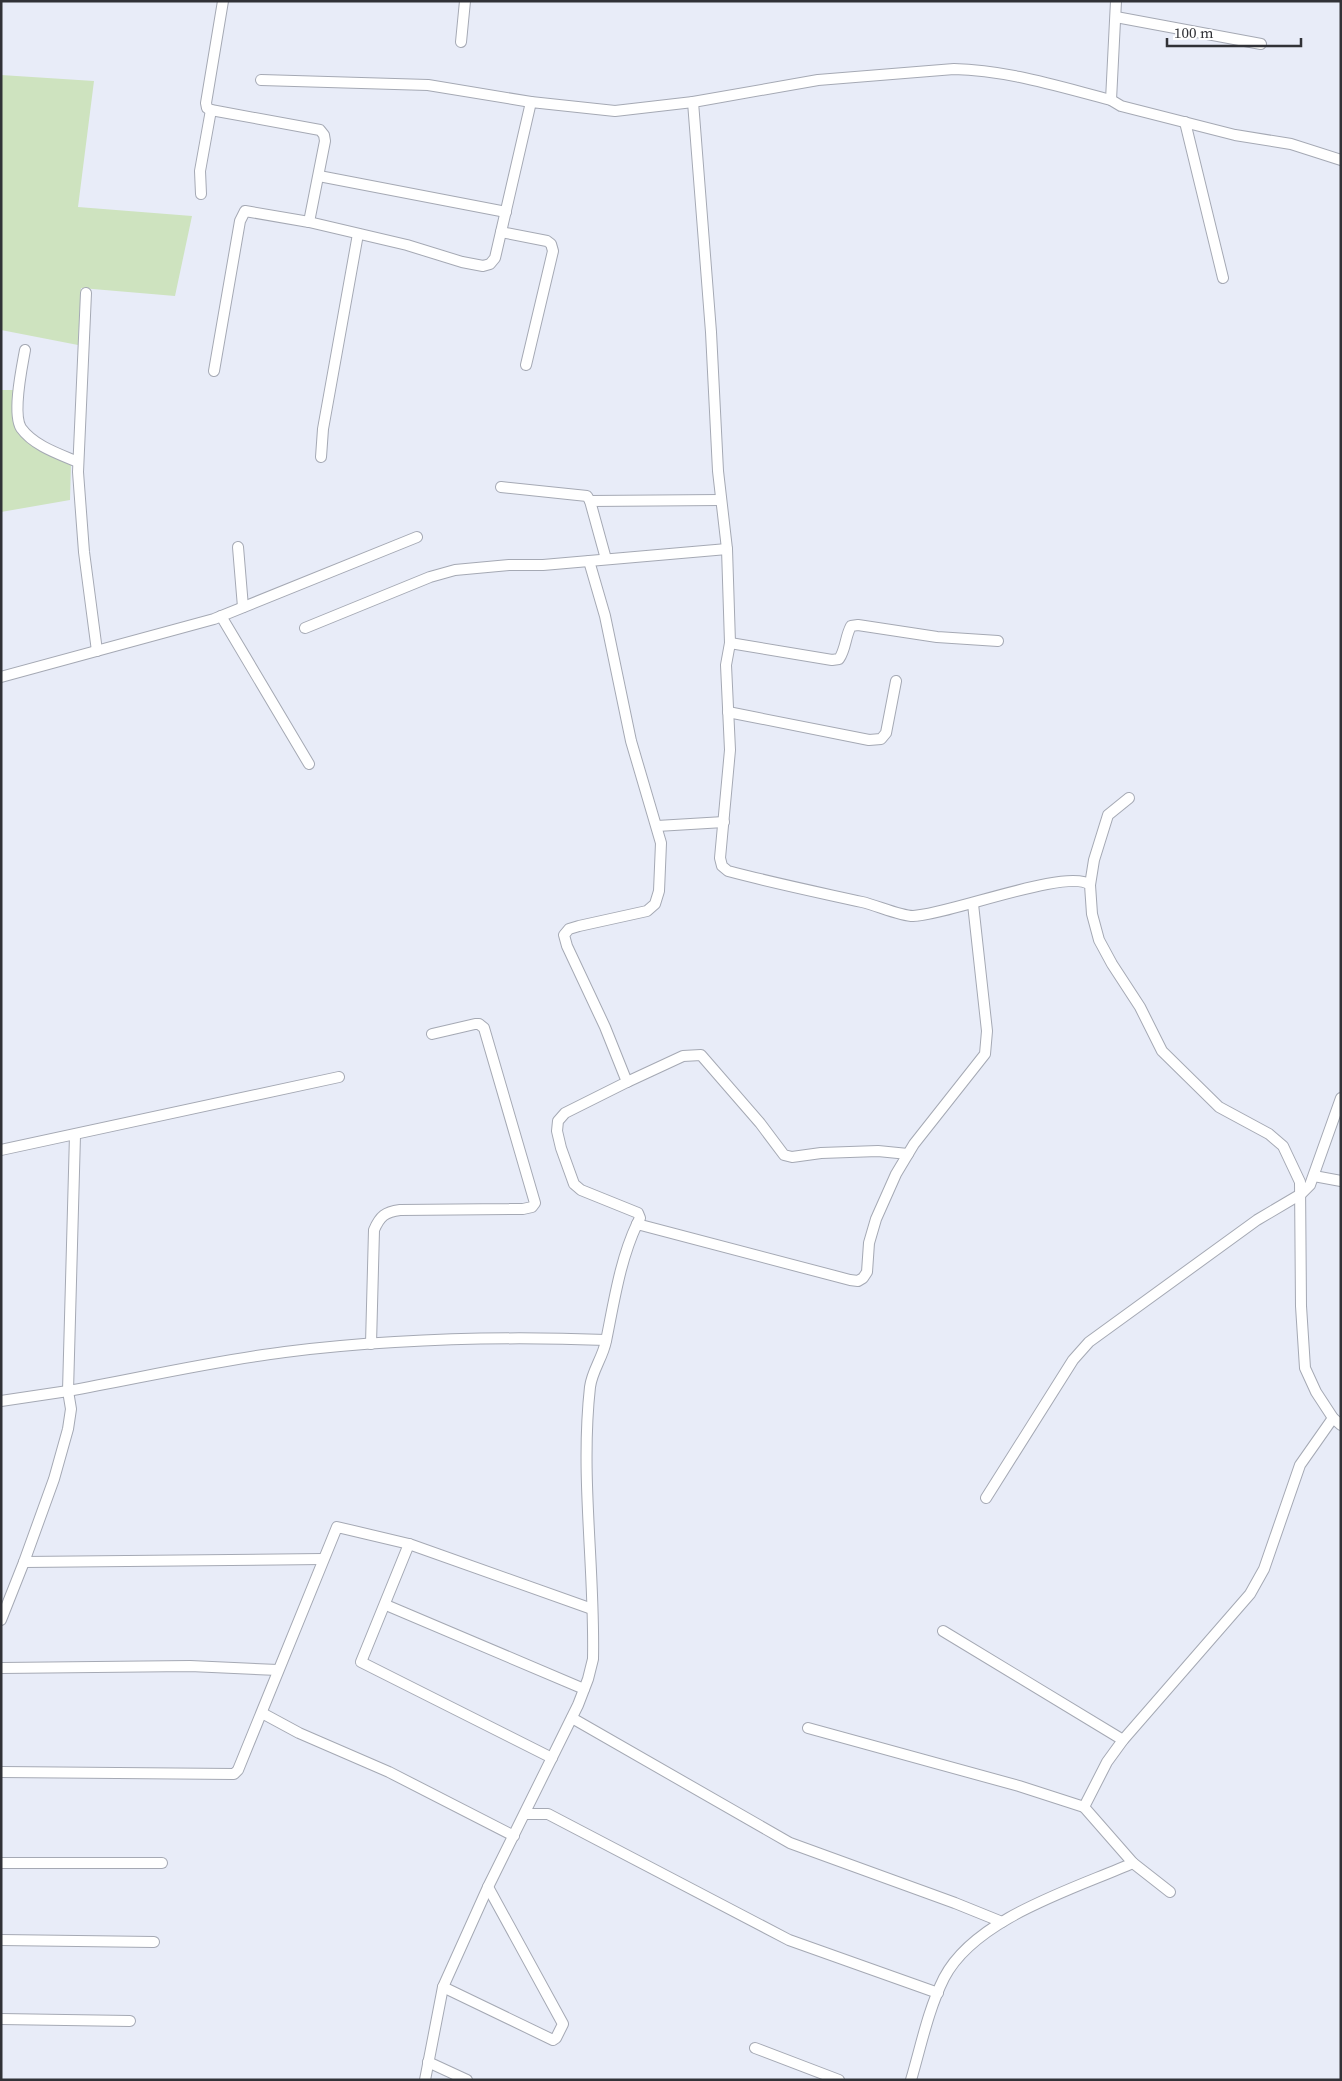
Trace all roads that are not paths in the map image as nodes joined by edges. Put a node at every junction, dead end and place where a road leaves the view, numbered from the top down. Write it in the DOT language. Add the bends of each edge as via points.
graph roads {
  1 [pos="223,1"];
  2 [pos="465,1"];
  3 [pos="1116,1"];
  4 [pos="1116,17"];
  5 [pos="461,42"];
  6 [pos="1261,44"];
  7 [pos="261,80"];
  8 [pos="1111,100"];
  9 [pos="532,102"];
  10 [pos="693,102"];
  11 [pos="212,110"];
  12 [pos="1185,122"];
  13 [pos="1341,160"];
  14 [pos="319,176"];
  15 [pos="201,194"];
  16 [pos="506,212"];
  17 [pos="309,222"];
  18 [pos="502,232"];
  19 [pos="358,234"];
  20 [pos="1223,278"];
  21 [pos="86,294"];
  22 [pos="25,350"];
  23 [pos="526,365"];
  24 [pos="214,371"];
  25 [pos="320,457"];
  26 [pos="78,462"];
  27 [pos="501,487"];
  28 [pos="590,500"];
  29 [pos="721,500"];
  30 [pos="417,537"];
  31 [pos="238,547"];
  32 [pos="727,549"];
  33 [pos="606,560"];
  34 [pos="589,561"];
  35 [pos="243,607"];
  36 [pos="221,616"];
  37 [pos="305,628"];
  38 [pos="998,641"];
  39 [pos="730,643"];
  40 [pos="97,652"];
  41 [pos="1,677"];
  42 [pos="896,681"];
  43 [pos="728,712"];
  44 [pos="309,764"];
  45 [pos="1129,798"];
  46 [pos="724,822"];
  47 [pos="657,826"];
  48 [pos="1090,885"];
  49 [pos="973,904"];
  50 [pos="432,1034"];
  51 [pos="339,1077"];
  52 [pos="627,1082"];
  53 [pos="1341,1098"];
  54 [pos="75,1135"];
  55 [pos="1,1150"];
  56 [pos="908,1154"];
  57 [pos="1314,1176"];
  58 [pos="1341,1181"];
  59 [pos="1301,1194"];
  60 [pos="637,1224"];
  61 [pos="606,1340"];
  62 [pos="371,1344"];
  63 [pos="68,1392"];
  64 [pos="1,1401"];
  65 [pos="1337,1422"];
  66 [pos="986,1498"];
  67 [pos="409,1544"];
  68 [pos="323,1559"];
  69 [pos="24,1562"];
  70 [pos="386,1605"];
  71 [pos="592,1609"];
  72 [pos="1,1620"];
  73 [pos="943,1631"];
  74 [pos="1,1668"];
  75 [pos="278,1670"];
  76 [pos="584,1689"];
  77 [pos="262,1713"];
  78 [pos="572,1718"];
  79 [pos="808,1728"];
  80 [pos="1123,1740"];
  81 [pos="552,1758"];
  82 [pos="1,1772"];
  83 [pos="1084,1808"];
  84 [pos="525,1814"];
  85 [pos="514,1836"];
  86 [pos="162,1862"];
  87 [pos="1,1863"];
  88 [pos="1133,1863"];
  89 [pos="488,1886"];
  90 [pos="1170,1892"];
  91 [pos="1002,1922"];
  92 [pos="1,1940"];
  93 [pos="154,1942"];
  94 [pos="443,1987"];
  95 [pos="938,1993"];
  96 [pos="1,2019"];
  97 [pos="130,2021"];
  98 [pos="755,2048"];
  99 [pos="428,2062"];
  100 [pos="426,2080"];
  101 [pos="467,2080"];
  102 [pos="838,2080"];
  103 [pos="911,2080"];
  1 -- 11 [label="street" via="206,103"];
  2 -- 5 [label="street"];
  3 -- 4 [label="street"];
  4 -- 6 [label="street"];
  4 -- 8 [label="street"];
  7 -- 9 [label="street" via="428,85"];
  8 -- 10 [label="street" via="1008,74 954,68 818,80"];
  8 -- 12 [label="street" via="1121,106"];
  9 -- 10 [label="street" via="615,110"];
  9 -- 16 [label="street"];
  10 -- 29 [label="street"];
  11 -- 14 [label="street" via="320,130 325,141"];
  11 -- 15 [label="street" via="200,171"];
  12 -- 13 [label="street" via="1235,135 1291,144"];
  12 -- 20 [label="street"];
  14 -- 16 [label="street"];
  14 -- 17 [label="street"];
  16 -- 18 [label="street"];
  17 -- 19 [label="street"];
  17 -- 24 [label="street" via="251,211 242,214"];
  18 -- 19 [label="street" via="495,258 483,266"];
  18 -- 23 [label="street" via="547,241 553,252"];
  19 -- 25 [label="street"];
  21 -- 26 [label="street"];
  22 -- 26 [label="street" via="18,420 22,428 45,447"];
  26 -- 40 [label="street" via="84,552"];
  27 -- 28 [label="street" via="587,496"];
  28 -- 29 [label="street"];
  28 -- 33 [label="street"];
  29 -- 32 [label="street"];
  30 -- 35 [label="street"];
  31 -- 35 [label="street"];
  32 -- 33 [label="street"];
  32 -- 39 [label="street"];
  33 -- 34 [label="street"];
  34 -- 37 [label="street" via="455,570 414,583"];
  34 -- 47 [label="street" via="605,616 631,741"];
  35 -- 36 [label="street"];
  36 -- 40 [label="street"];
  36 -- 44 [label="street"];
  38 -- 39 [label="street" via="937,637 858,625 851,626 839,659 832,660"];
  39 -- 43 [label="street" via="726,665"];
  40 -- 41 [label="street"];
  42 -- 43 [label="street" via="886,733 881,739 869,740"];
  43 -- 46 [label="street" via="730,750"];
  45 -- 48 [label="street" via="1108,815"];
  46 -- 47 [label="street"];
  46 -- 49 [label="street" via="720,858 728,872 913,916"];
  47 -- 52 [label="street" via="661,843 659,891 655,904 647,911 569,929 564,935"];
  48 -- 49 [label="street" via="1078,880 1050,883"];
  48 -- 59 [label="street" via="1092,914 1099,940 1140,1007 1162,1051 1219,1107 1269,1134 1283,1146 1300,1182"];
  49 -- 56 [label="street" via="986,1023 985,1054"];
  50 -- 62 [label="street" via="475,1024 484,1028 534,1203 532,1207 523,1209 400,1210 389,1211 382,1216 374,1230"];
  51 -- 54 [label="street"];
  52 -- 56 [label="street" via="683,1056 701,1055 784,1154 792,1157 878,1151"];
  52 -- 60 [label="street" via="565,1113 558,1122 557,1131 574,1184 581,1190 638,1213"];
  53 -- 57 [label="street"];
  54 -- 55 [label="street"];
  54 -- 63 [label="street"];
  56 -- 60 [label="street" via="876,1218 869,1243 867,1272 858,1281"];
  57 -- 58 [label="street"];
  57 -- 59 [label="street"];
  59 -- 65 [label="street" via="1301,1306 1305,1368 1316,1392"];
  59 -- 66 [label="street" via="1257,1220 1089,1342 1072,1360"];
  60 -- 61 [label="street" via="627,1248"];
  61 -- 62 [label="street" via="479,1338"];
  61 -- 71 [label="street" via="594,1372 590,1398 588,1489"];
  62 -- 63 [label="street" via="210,1363"];
  63 -- 64 [label="street"];
  63 -- 69 [label="street" via="71,1409 68,1429"];
  65 -- 80 [label="street" via="1300,1465 1264,1569 1250,1594"];
  67 -- 68 [label="street" via="337,1527"];
  67 -- 70 [label="street"];
  67 -- 71 [label="street"];
  68 -- 69 [label="street"];
  68 -- 75 [label="street"];
  69 -- 72 [label="street"];
  70 -- 76 [label="street"];
  70 -- 81 [label="street" via="361,1662"];
  71 -- 76 [label="street" via="593,1659"];
  73 -- 80 [label="street"];
  74 -- 75 [label="street" via="190,1666"];
  75 -- 77 [label="street"];
  76 -- 78 [label="street"];
  77 -- 82 [label="street" via="234,1774"];
  77 -- 85 [label="street" via="299,1733 390,1772"];
  78 -- 81 [label="street"];
  78 -- 91 [label="street" via="790,1843"];
  79 -- 83 [label="street" via="1019,1786"];
  80 -- 83 [label="street" via="1107,1762"];
  81 -- 84 [label="street"];
  83 -- 88 [label="street"];
  84 -- 85 [label="street"];
  84 -- 95 [label="street" via="548,1814 789,1940"];
  85 -- 89 [label="street"];
  86 -- 87 [label="street"];
  88 -- 90 [label="street"];
  88 -- 91 [label="street" via="1051,1897"];
  89 -- 94 [label="street"];
  89 -- 94 [label="street" via="563,2024 553,2040"];
  91 -- 95 [label="street" via="960,1955"];
  92 -- 93 [label="street"];
  94 -- 99 [label="street"];
  95 -- 103 [label="street"];
  96 -- 97 [label="street"];
  98 -- 102 [label="street"];
  99 -- 100 [label="street"];
  99 -- 101 [label="street"];
}
